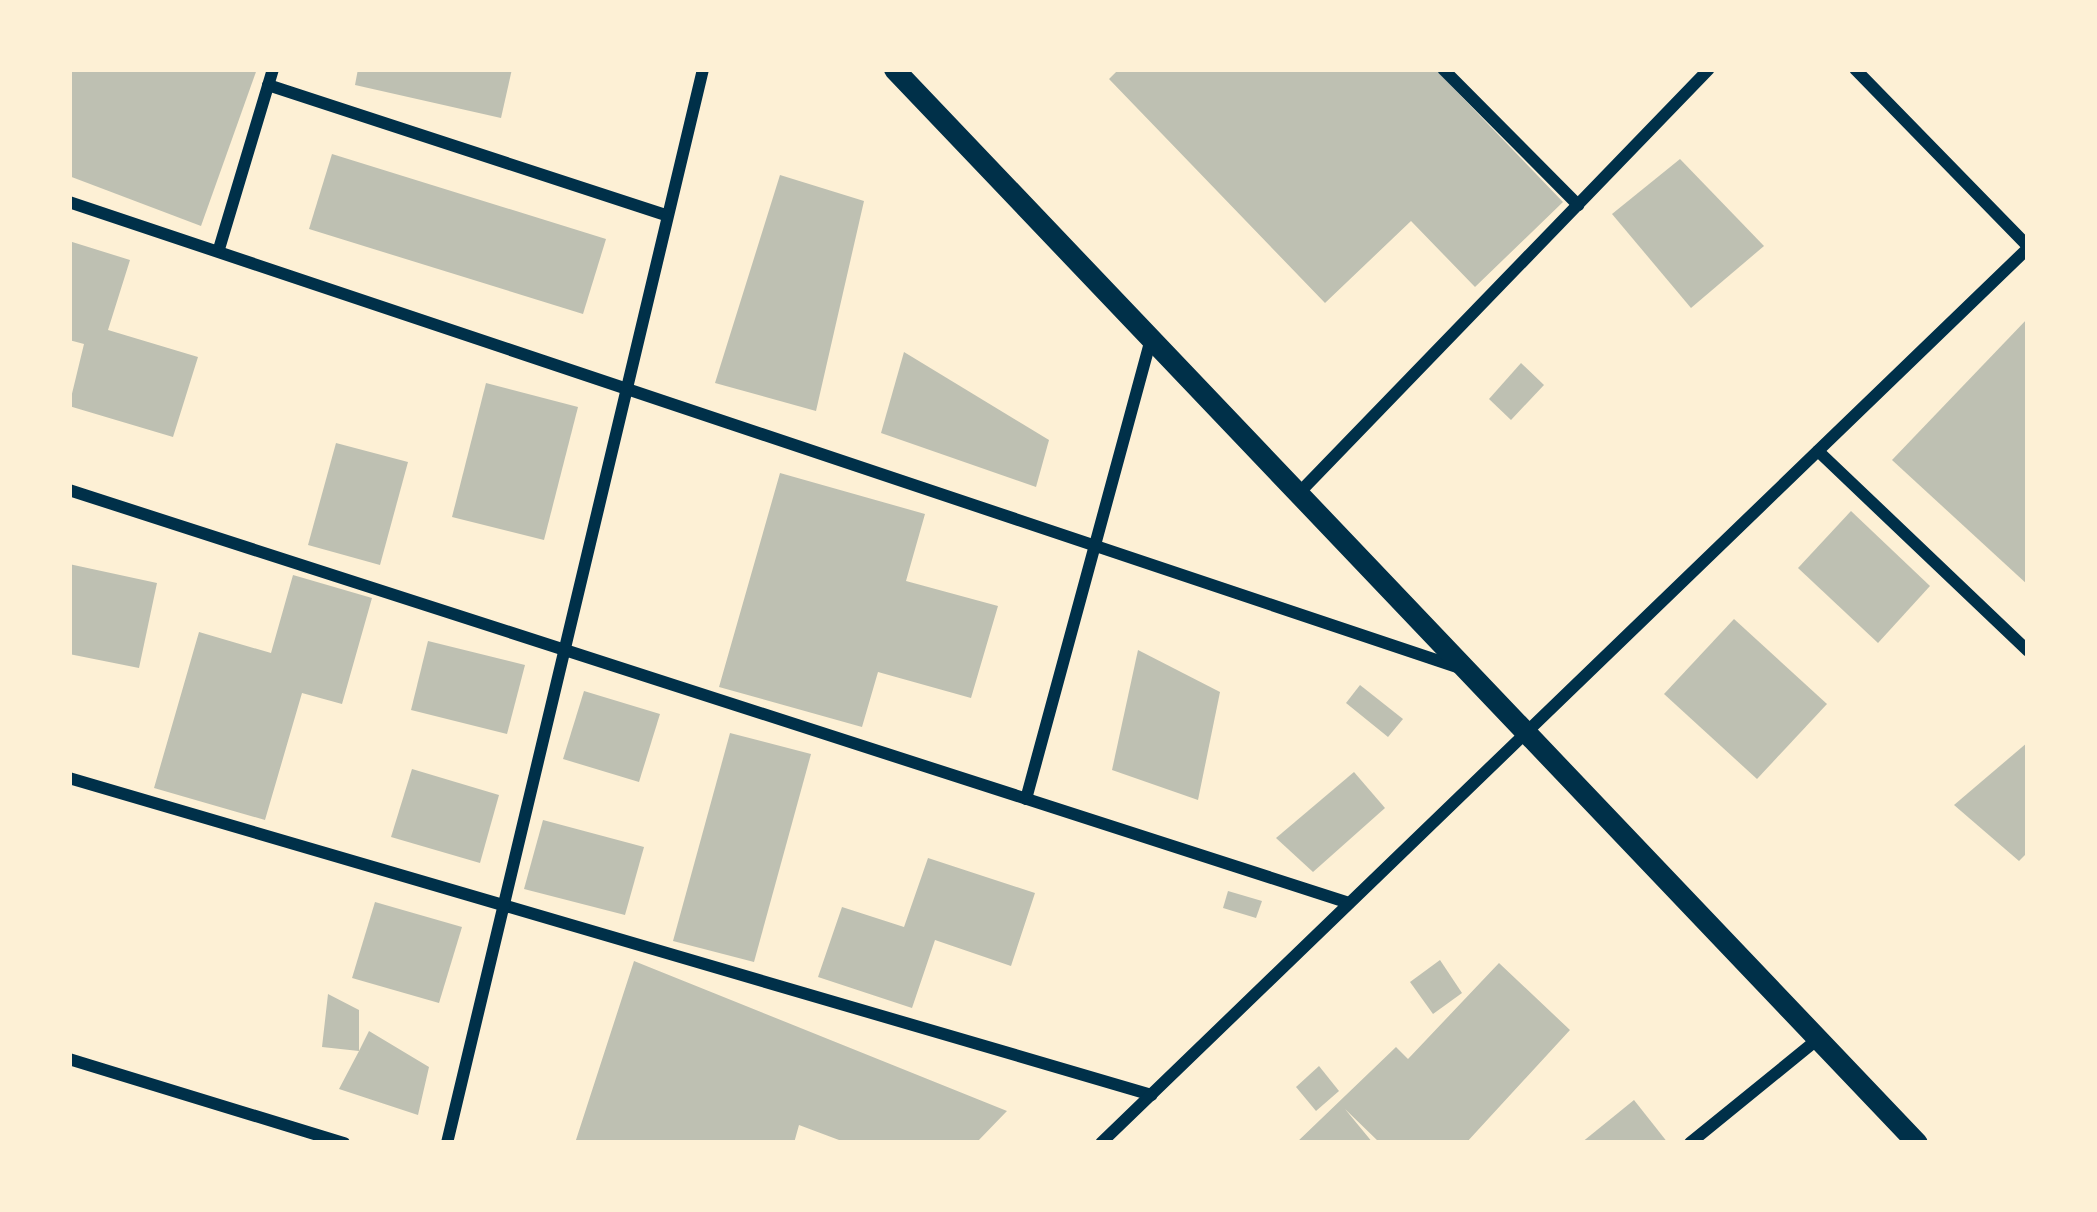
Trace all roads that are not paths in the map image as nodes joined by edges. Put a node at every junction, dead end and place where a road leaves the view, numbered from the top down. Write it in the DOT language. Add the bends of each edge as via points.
graph roads {
  1 [pos="273,69"];
  2 [pos="703,69"];
  3 [pos="894,69"];
  4 [pos="1443,69"];
  5 [pos="1709,69"];
  6 [pos="1855,69"];
  7 [pos="268,85"];
  8 [pos="69,202"];
  9 [pos="1578,205"];
  10 [pos="662,214"];
  11 [pos="2028,247"];
  12 [pos="219,249"];
  13 [pos="1151,340"];
  14 [pos="622,379"];
  15 [pos="1818,451"];
  16 [pos="69,490"];
  17 [pos="1298,494"];
  18 [pos="1096,552"];
  19 [pos="559,648"];
  20 [pos="2028,651"];
  21 [pos="1467,670"];
  22 [pos="1525,731"];
  23 [pos="69,778"];
  24 [pos="1026,799"];
  25 [pos="500,903"];
  26 [pos="1349,903"];
  27 [pos="1818,1039"];
  28 [pos="69,1059"];
  29 [pos="1152,1095"];
  30 [pos="344,1143"];
  31 [pos="447,1143"];
  32 [pos="1101,1143"];
  33 [pos="1690,1143"];
  34 [pos="1918,1143"];
  1 -- 7 [label="street"];
  2 -- 10 [label="street"];
  3 -- 13 [label="street"];
  4 -- 9 [label="street"];
  5 -- 9 [label="street"];
  6 -- 11 [label="street"];
  7 -- 10 [label="street"];
  7 -- 12 [label="street"];
  8 -- 12 [label="street"];
  9 -- 17 [label="street"];
  10 -- 14 [label="street"];
  11 -- 15 [label="street"];
  12 -- 14 [label="street"];
  13 -- 17 [label="street"];
  13 -- 18 [label="street"];
  14 -- 18 [label="street"];
  14 -- 19 [label="street"];
  15 -- 20 [label="street"];
  15 -- 22 [label="street"];
  16 -- 19 [label="street"];
  17 -- 21 [label="street"];
  18 -- 21 [label="street"];
  18 -- 24 [label="street"];
  19 -- 24 [label="street"];
  19 -- 25 [label="street"];
  21 -- 22 [label="street"];
  22 -- 26 [label="street"];
  22 -- 27 [label="street"];
  23 -- 25 [label="street"];
  24 -- 26 [label="street"];
  25 -- 29 [label="street"];
  25 -- 31 [label="street"];
  26 -- 29 [label="street"];
  27 -- 33 [label="street"];
  27 -- 34 [label="street"];
  28 -- 30 [label="street"];
  29 -- 32 [label="street"];
}
